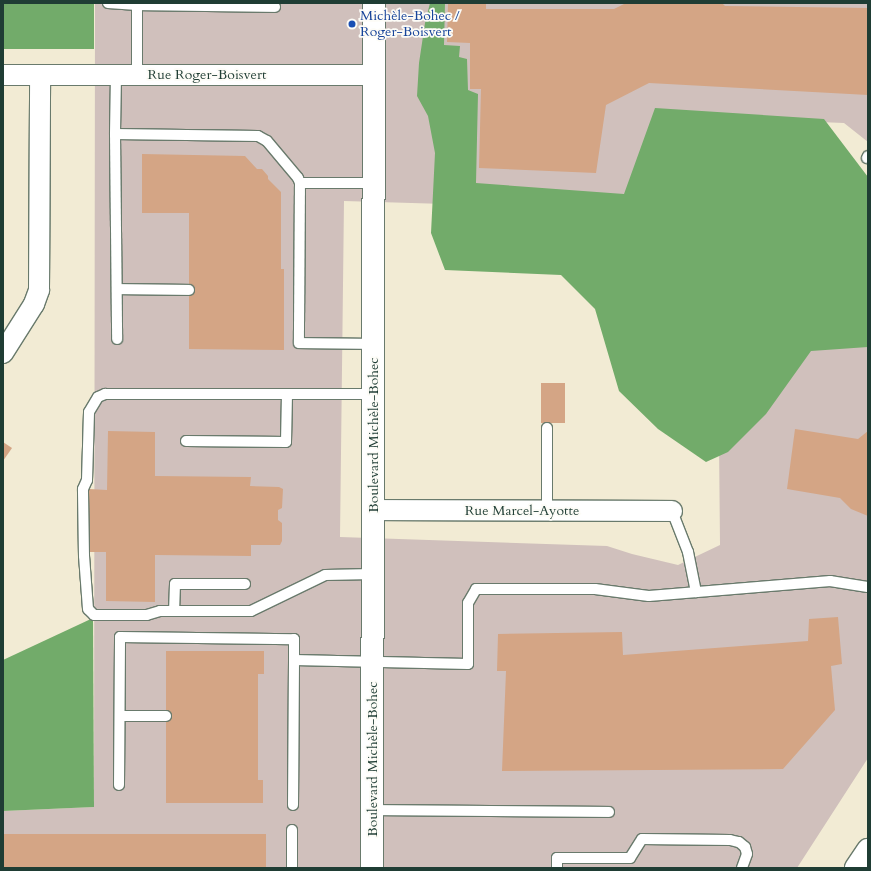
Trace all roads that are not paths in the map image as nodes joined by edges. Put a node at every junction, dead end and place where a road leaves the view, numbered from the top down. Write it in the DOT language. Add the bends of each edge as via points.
graph roads {
  1 [pos="108,3"];
  2 [pos="374,3"];
  3 [pos="143,4"];
  4 [pos="276,7"];
  5 [pos="3,75"];
  6 [pos="40,75"];
  7 [pos="116,75"];
  8 [pos="137,75"];
  9 [pos="374,75"];
  10 [pos="115,134"];
  11 [pos="300,183"];
  12 [pos="374,183"];
  13 [pos="117,289"];
  14 [pos="189,290"];
  15 [pos="117,339"];
  16 [pos="374,344"];
  17 [pos="3,353"];
  18 [pos="287,394"];
  19 [pos="374,394"];
  20 [pos="547,428"];
  21 [pos="186,441"];
  22 [pos="373,510"];
  23 [pos="547,511"];
  24 [pos="672,511"];
  25 [pos="373,574"];
  26 [pos="244,584"];
  27 [pos="868,587"];
  28 [pos="696,592"];
  29 [pos="174,611"];
  30 [pos="294,660"];
  31 [pos="373,662"];
  32 [pos="120,716"];
  33 [pos="166,716"];
  34 [pos="119,784"];
  35 [pos="293,805"];
  36 [pos="372,810"];
  37 [pos="609,812"];
  38 [pos="292,830"];
  39 [pos="868,850"];
  40 [pos="292,868"];
  41 [pos="372,868"];
  42 [pos="557,868"];
  43 [pos="742,868"];
  44 [pos="856,868"];
  1 -- 3 [label="lane"];
  2 -- 9 [label="main road, Boulevard Michèle-Bohec"];
  3 -- 4 [label="lane"];
  3 -- 8 [label="lane"];
  5 -- 6 [label="street, Rue Roger-Boisvert"];
  6 -- 7 [label="street, Rue Roger-Boisvert"];
  6 -- 17 [label="street" via="39,290 34,304"];
  7 -- 8 [label="street, Rue Roger-Boisvert"];
  7 -- 10 [label="lane"];
  8 -- 9 [label="street, Rue Roger-Boisvert"];
  9 -- 12 [label="main road, Boulevard Michèle-Bohec"];
  10 -- 11 [label="lane" via="262,137"];
  10 -- 13 [label="lane"];
  11 -- 12 [label="lane"];
  11 -- 16 [label="lane" via="298,343"];
  12 -- 16 [label="main road, Boulevard Michèle-Bohec"];
  13 -- 14 [label="lane"];
  13 -- 15 [label="lane"];
  16 -- 19 [label="main road, Boulevard Michèle-Bohec"];
  18 -- 19 [label="lane"];
  18 -- 21 [label="lane" via="286,442"];
  18 -- 29 [label="lane" via="105,394 93,403 88,422 87,480 83,489 88,609 94,615 147,615 160,611"];
  19 -- 22 [label="main road, Boulevard Michèle-Bohec"];
  20 -- 23 [label="lane"];
  22 -- 23 [label="street, Rue Marcel-Ayotte"];
  22 -- 25 [label="main road, Boulevard Michèle-Bohec"];
  23 -- 24 [label="street, Rue Marcel-Ayotte"];
  24 -- 28 [label="lane" via="688,552"];
  25 -- 29 [label="lane" via="325,574 251,611"];
  25 -- 31 [label="main road, Boulevard Michèle-Bohec"];
  26 -- 29 [label="lane" via="175,584"];
  27 -- 28 [label="lane" via="830,581"];
  28 -- 31 [label="lane" via="649,596 595,589 476,589 468,603 468,664"];
  30 -- 31 [label="lane"];
  30 -- 32 [label="lane" via="294,639 120,637"];
  30 -- 35 [label="lane"];
  31 -- 36 [label="main road, Boulevard Michèle-Bohec"];
  32 -- 33 [label="lane"];
  32 -- 34 [label="lane"];
  36 -- 37 [label="lane"];
  36 -- 41 [label="main road, Boulevard Michèle-Bohec"];
  38 -- 40 [label="lane"];
  39 -- 44 [label="main road"];
  42 -- 43 [label="lane" via="557,858 630,858 642,839 738,842 745,847 747,854"];
}
